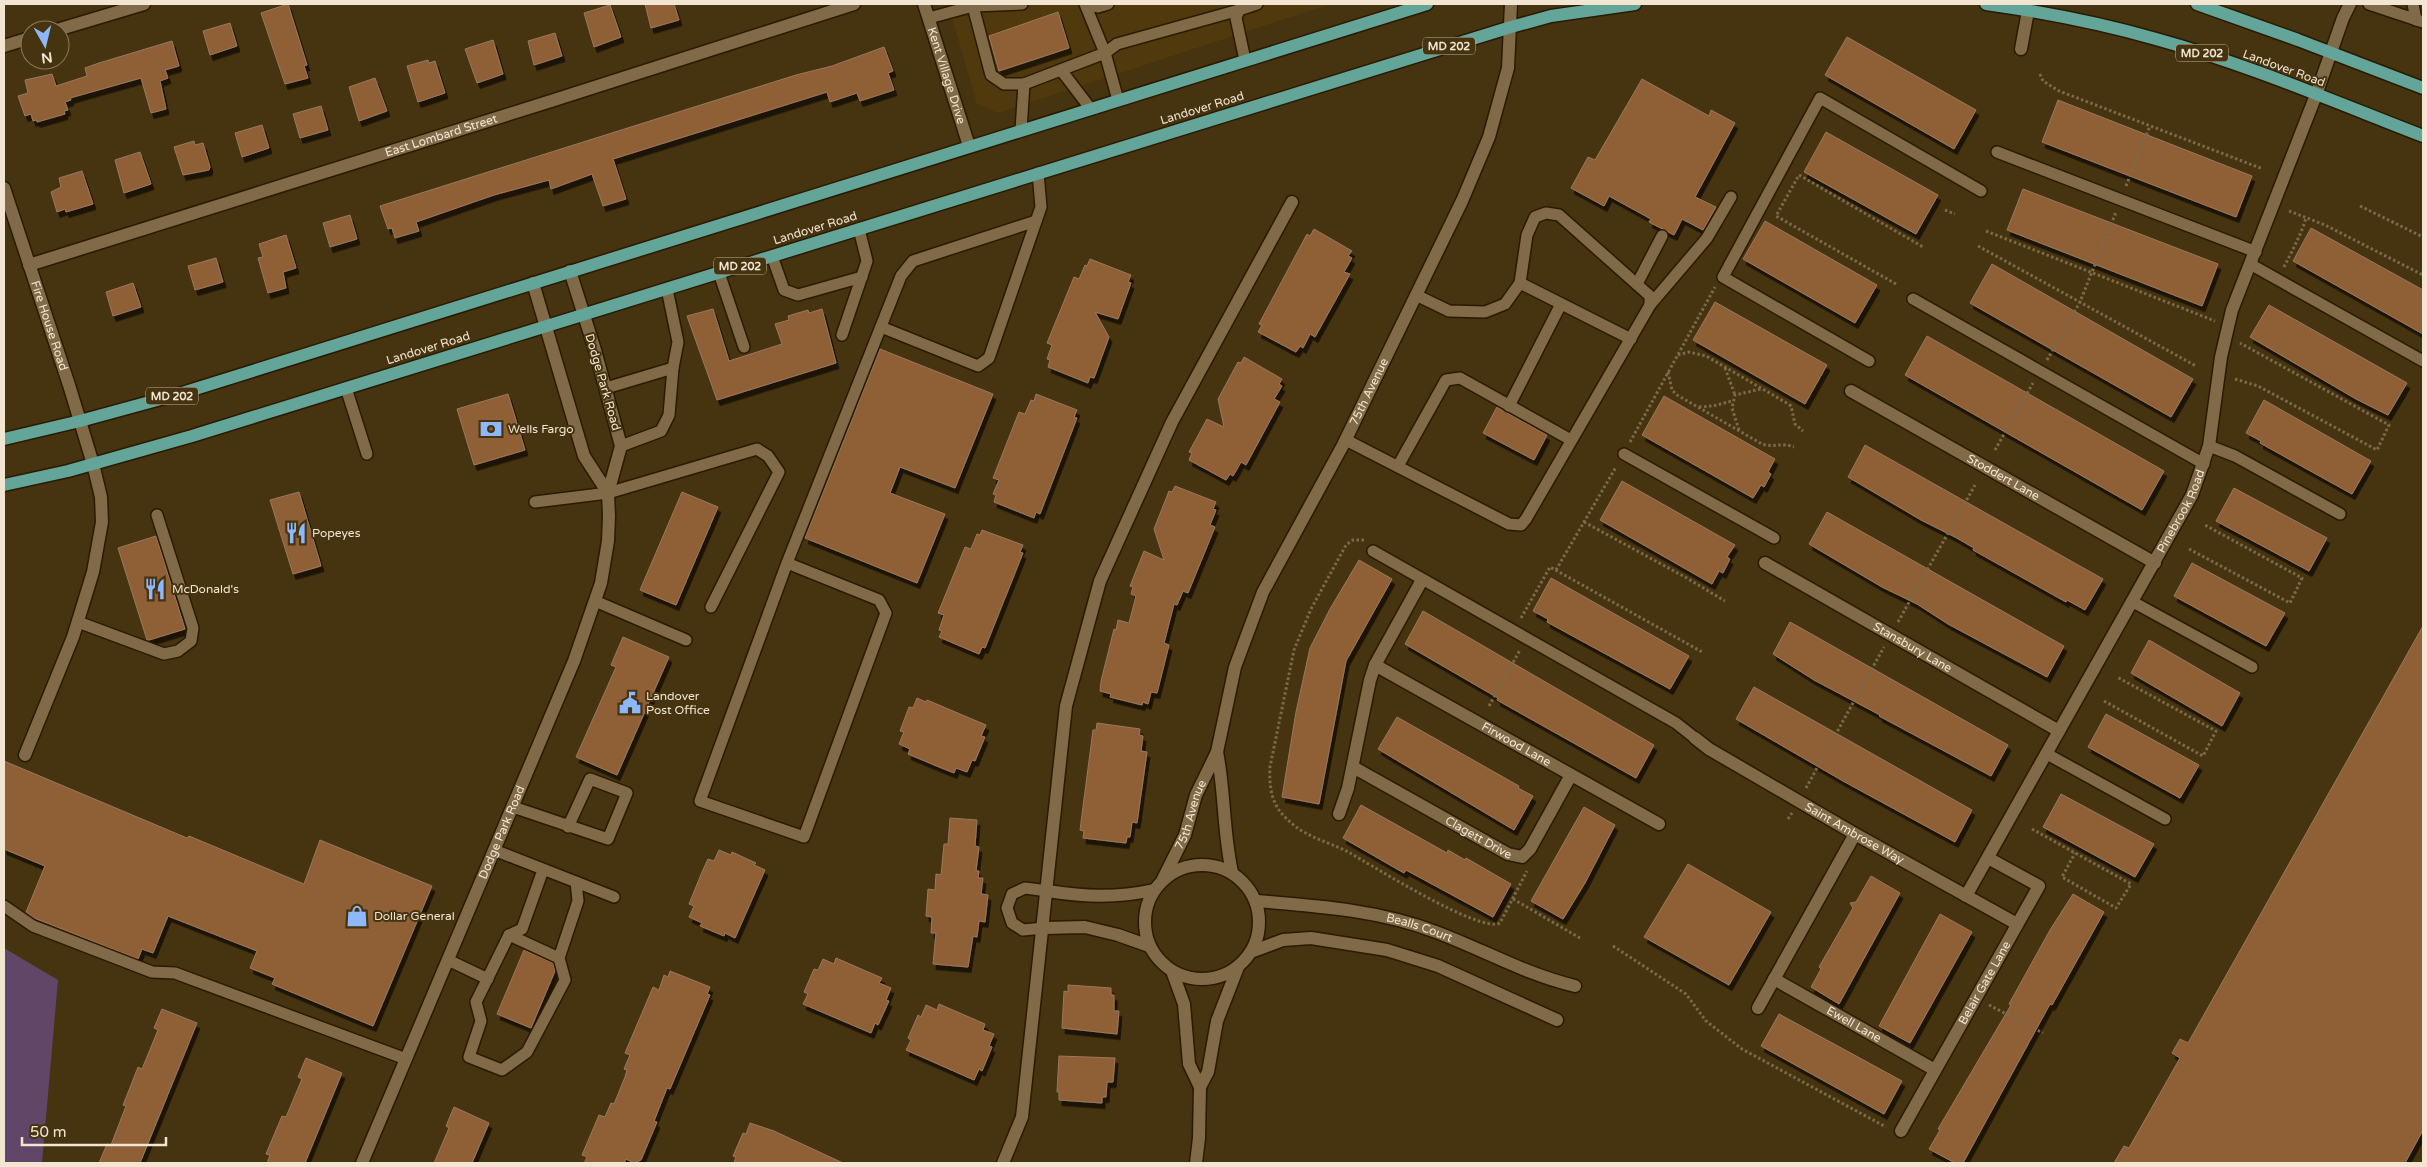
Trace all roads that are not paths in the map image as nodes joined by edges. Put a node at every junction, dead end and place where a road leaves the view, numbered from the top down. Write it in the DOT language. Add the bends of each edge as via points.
graph roads {
  1 [pos="144,4"];
  2 [pos="854,4"];
  3 [pos="924,4"];
  4 [pos="1022,4"];
  5 [pos="1086,4"];
  6 [pos="1108,4"];
  7 [pos="1257,4"];
  8 [pos="1427,4"];
  9 [pos="1511,4"];
  10 [pos="1636,4"];
  11 [pos="1986,4"];
  12 [pos="2197,4"];
  13 [pos="2350,4"];
  14 [pos="2369,4"];
  15 [pos="2413,4"];
  16 [pos="973,6"];
  17 [pos="1239,10"];
  18 [pos="2028,11"];
  19 [pos="929,18"];
  20 [pos="2420,21"];
  21 [pos="70,26"];
  22 [pos="1511,27"];
  23 [pos="20,41"];
  24 [pos="4,46"];
  25 [pos="2021,49"];
  26 [pos="1105,53"];
  27 [pos="2331,53"];
  28 [pos="1245,60"];
  29 [pos="1061,70"];
  30 [pos="1024,84"];
  31 [pos="2423,88"];
  32 [pos="2316,95"];
  33 [pos="1118,100"];
  34 [pos="1090,108"];
  35 [pos="1021,130"];
  36 [pos="2423,136"];
  37 [pos="969,146"];
  38 [pos="1997,152"];
  39 [pos="1038,173"];
  40 [pos="4,188"];
  41 [pos="1981,192"];
  42 [pos="1730,197"];
  43 [pos="1292,202"];
  44 [pos="1036,221"];
  45 [pos="859,229"];
  46 [pos="1662,236"];
  47 [pos="2256,252"];
  48 [pos="772,256"];
  49 [pos="2250,264"];
  50 [pos="29,265"];
  51 [pos="570,271"];
  52 [pos="719,273"];
  53 [pos="862,277"];
  54 [pos="533,283"];
  55 [pos="1520,283"];
  56 [pos="1637,284"];
  57 [pos="667,289"];
  58 [pos="1416,295"];
  59 [pos="1650,300"];
  60 [pos="1913,300"];
  61 [pos="1561,304"];
  62 [pos="584,314"];
  63 [pos="546,326"];
  64 [pos="881,327"];
  65 [pos="842,335"];
  66 [pos="1631,338"];
  67 [pos="744,347"];
  68 [pos="1869,361"];
  69 [pos="2423,361"];
  70 [pos="674,368"];
  71 [pos="346,388"];
  72 [pos="606,388"];
  73 [pos="1851,392"];
  74 [pos="1509,406"];
  75 [pos="80,421"];
  76 [pos="4,439"];
  77 [pos="1346,440"];
  78 [pos="1572,440"];
  79 [pos="621,446"];
  80 [pos="2209,446"];
  81 [pos="368,454"];
  82 [pos="1624,454"];
  83 [pos="93,464"];
  84 [pos="2204,464"];
  85 [pos="1398,466"];
  86 [pos="4,485"];
  87 [pos="608,493"];
  88 [pos="535,502"];
  89 [pos="2340,514"];
  90 [pos="157,515"];
  91 [pos="1774,538"];
  92 [pos="1373,551"];
  93 [pos="787,563"];
  94 [pos="1765,563"];
  95 [pos="2155,563"];
  96 [pos="1422,580"];
  97 [pos="595,601"];
  98 [pos="2133,602"];
  99 [pos="711,607"];
  100 [pos="78,622"];
  101 [pos="686,640"];
  102 [pos="1375,665"];
  103 [pos="2252,667"];
  104 [pos="2059,731"];
  105 [pos="1695,738"];
  106 [pos="1217,752"];
  107 [pos="2047,754"];
  108 [pos="25,755"];
  109 [pos="1352,767"];
  110 [pos="1570,774"];
  111 [pos="513,807"];
  112 [pos="1339,814"];
  113 [pos="2165,819"];
  114 [pos="1659,824"];
  115 [pos="568,827"];
  116 [pos="1855,834"];
  117 [pos="494,850"];
  118 [pos="1988,858"];
  119 [pos="544,870"];
  120 [pos="1232,872"];
  121 [pos="1163,879"];
  122 [pos="576,882"];
  123 [pos="1154,890"];
  124 [pos="1048,891"];
  125 [pos="1966,896"];
  126 [pos="614,897"];
  127 [pos="1256,901"];
  128 [pos="4,906"];
  129 [pos="2017,924"];
  130 [pos="1044,928"];
  131 [pos="509,935"];
  132 [pos="1149,946"];
  133 [pos="1251,952"];
  134 [pos="559,958"];
  135 [pos="448,960"];
  136 [pos="1238,966"];
  137 [pos="1172,971"];
  138 [pos="488,979"];
  139 [pos="1774,979"];
  140 [pos="1575,986"];
  141 [pos="1758,1008"];
  142 [pos="1557,1020"];
  143 [pos="406,1059"];
  144 [pos="1935,1070"];
  145 [pos="1200,1087"];
  146 [pos="1901,1131"];
  147 [pos="362,1163"];
  148 [pos="1003,1163"];
  149 [pos="1196,1163"];
  1 -- 21 [label="street"];
  2 -- 50 [label="street, East Lombard Street"];
  3 -- 19 [label="street, Kent Village Drive"];
  4 -- 16 [label="lane"];
  5 -- 6 [label="lane" via="1098,7"];
  5 -- 26 [label="lane"];
  7 -- 17 [label="lane"];
  8 -- 28 [label="main road, MD 202"];
  9 -- 22 [label="street, 75th Avenue"];
  10 -- 22 [label="main road, Landover Road / MD 202" via="1551,16"];
  11 -- 18 [label="main road, Landover Road / MD 202"];
  12 -- 27 [label="main road"];
  13 -- 27 [label="street, Pinebrook Road"];
  14 -- 20 [label="lane"];
  15 -- 20 [label="lane"];
  16 -- 19 [label="lane"];
  16 -- 30 [label="lane" via="991,75 1004,84"];
  17 -- 26 [label="lane" via="1117,44"];
  17 -- 28 [label="lane" via="1236,18"];
  18 -- 25 [label="street"];
  18 -- 32 [label="main road, Landover Road / MD 202" via="2086,21 2156,39"];
  19 -- 37 [label="street, Kent Village Drive"];
  22 -- 39 [label="main road, Landover Road / MD 202"];
  22 -- 58 [label="street, 75th Avenue" via="1508,68 1490,136"];
  23 -- 24 [label="street"];
  26 -- 29 [label="lane"];
  26 -- 33 [label="lane"];
  27 -- 31 [label="main road"];
  27 -- 32 [label="street, Pinebrook Road"];
  28 -- 33 [label="main road, MD 202"];
  29 -- 30 [label="lane"];
  29 -- 34 [label="lane"];
  30 -- 35 [label="lane"];
  32 -- 36 [label="main road, Landover Road / MD 202"];
  32 -- 47 [label="street, Pinebrook Road"];
  33 -- 34 [label="main road, MD 202"];
  34 -- 35 [label="main road, MD 202"];
  35 -- 37 [label="main road, MD 202"];
  37 -- 51 [label="main road, MD 202"];
  38 -- 47 [label="lane"];
  39 -- 44 [label="lane" via="1040,207"];
  39 -- 45 [label="main road, Landover Road / MD 202"];
  40 -- 50 [label="street, Fire House Road"];
  41 -- 68 [label="lane" via="1820,98 1723,277"];
  42 -- 59 [label="lane" via="1707,238"];
  43 -- 124 [label="street" via="1172,422 1100,581 1066,706"];
  44 -- 64 [label="lane" via="913,261 902,276"];
  44 -- 64 [label="lane" via="989,358 978,366"];
  45 -- 48 [label="main road, Landover Road / MD 202"];
  45 -- 53 [label="lane" via="867,262"];
  46 -- 56 [label="lane"];
  47 -- 49 [label="street, Pinebrook Road"];
  48 -- 52 [label="main road, Landover Road / MD 202"];
  48 -- 53 [label="lane" via="784,290 798,295"];
  49 -- 69 [label="lane"];
  49 -- 80 [label="street, Pinebrook Road" via="2224,341"];
  50 -- 75 [label="street, Fire House Road"];
  51 -- 54 [label="main road, MD 202"];
  51 -- 62 [label="street, Dodge Park Road"];
  52 -- 57 [label="main road, Landover Road / MD 202"];
  52 -- 67 [label="lane"];
  53 -- 65 [label="lane"];
  54 -- 63 [label="street"];
  54 -- 75 [label="main road, MD 202" via="179,394"];
  55 -- 56 [label="lane" via="1527,234 1535,217 1546,213 1559,215"];
  55 -- 58 [label="lane" via="1505,304 1484,312 1449,311"];
  55 -- 61 [label="lane"];
  56 -- 59 [label="lane"];
  57 -- 62 [label="main road, Landover Road / MD 202"];
  57 -- 70 [label="lane" via="678,342"];
  58 -- 77 [label="street, 75th Avenue"];
  59 -- 66 [label="lane"];
  60 -- 84 [label="lane"];
  61 -- 66 [label="lane"];
  61 -- 74 [label="lane"];
  62 -- 63 [label="main road, Landover Road / MD 202"];
  62 -- 72 [label="street, Dodge Park Road"];
  63 -- 71 [label="main road, Landover Road / MD 202"];
  63 -- 87 [label="street" via="584,456"];
  64 -- 93 [label="lane"];
  66 -- 78 [label="lane"];
  70 -- 72 [label="lane"];
  70 -- 79 [label="lane" via="669,415 661,431"];
  71 -- 81 [label="lane"];
  71 -- 83 [label="main road, Landover Road / MD 202"];
  72 -- 79 [label="street, Dodge Park Road"];
  73 -- 95 [label="street, Stoddert Lane"];
  74 -- 78 [label="lane"];
  74 -- 85 [label="lane" via="1460,378 1446,380"];
  75 -- 76 [label="main road, MD 202"];
  75 -- 83 [label="street, Fire House Road"];
  77 -- 85 [label="lane"];
  77 -- 106 [label="street, 75th Avenue" via="1264,592 1235,667"];
  78 -- 85 [label="lane" via="1520,524 1509,524"];
  79 -- 87 [label="street, Dodge Park Road"];
  80 -- 84 [label="street, Pinebrook Road"];
  80 -- 89 [label="lane" via="2235,456"];
  82 -- 91 [label="lane"];
  83 -- 86 [label="main road, Landover Road / MD 202"];
  83 -- 100 [label="street, Fire House Road" via="101,497 102,522 93,572"];
  84 -- 95 [label="street, Pinebrook Road" via="2184,512"];
  87 -- 88 [label="lane"];
  87 -- 97 [label="street, Dodge Park Road" via="607,549"];
  87 -- 99 [label="lane" via="757,449 768,456 779,472"];
  90 -- 100 [label="lane" via="194,628 191,641 178,651 164,654"];
  92 -- 96 [label="lane"];
  93 -- 93 [label="lane" via="700,801 804,837 886,613 879,600"];
  94 -- 104 [label="street, Stansbury Lane"];
  95 -- 98 [label="street, Pinebrook Road"];
  96 -- 102 [label="street"];
  96 -- 105 [label="lane" via="1676,723"];
  97 -- 101 [label="lane"];
  97 -- 111 [label="street, Dodge Park Road" via="574,661"];
  98 -- 103 [label="lane"];
  98 -- 104 [label="street, Pinebrook Road"];
  100 -- 108 [label="street, Fire House Road"];
  102 -- 109 [label="street"];
  102 -- 110 [label="street, Firwood Lane"];
  104 -- 107 [label="street, Pinebrook Road"];
  105 -- 116 [label="street, Saint Ambrose Way"];
  106 -- 120 [label="street, 75th Avenue" via="1222,778 1226,847"];
  106 -- 121 [label="street, 75th Avenue" via="1196,795 1185,835"];
  107 -- 113 [label="lane"];
  107 -- 118 [label="street, Pinebrook Road"];
  109 -- 110 [label="street, Clagett Drive" via="1508,854 1522,857 1530,849"];
  109 -- 112 [label="street"];
  110 -- 114 [label="street, Firwood Lane"];
  111 -- 115 [label="lane"];
  111 -- 117 [label="street, Dodge Park Road"];
  115 -- 115 [label="lane" via="608,839 627,793 590,779"];
  116 -- 125 [label="street, Saint Ambrose Way"];
  116 -- 139 [label="street"];
  117 -- 119 [label="lane"];
  117 -- 135 [label="street, Dodge Park Road"];
  118 -- 125 [label="street, Pinebrook Road"];
  118 -- 129 [label="street, Belair Gate Lane" via="2039,886"];
  119 -- 122 [label="lane"];
  119 -- 131 [label="lane" via="522,929"];
  120 -- 121 [label="street" via="1197,864 1179,869"];
  120 -- 127 [label="street"];
  121 -- 123 [label="street"];
  122 -- 126 [label="lane"];
  122 -- 134 [label="lane" via="578,901"];
  123 -- 124 [label="street" via="1105,897"];
  123 -- 132 [label="street" via="1144,917"];
  124 -- 130 [label="street"];
  124 -- 130 [label="lane" via="1025,888 1012,894 1007,908 1012,924 1023,930"];
  125 -- 129 [label="street, Saint Ambrose Way"];
  127 -- 133 [label="street" via="1260,918 1258,936"];
  127 -- 140 [label="street, Bealls Court" via="1358,912 1412,924 1458,940 1520,970"];
  128 -- 143 [label="lane" via="33,926 152,972 175,974"];
  129 -- 144 [label="street, Belair Gate Lane"];
  130 -- 132 [label="street" via="1085,927"];
  130 -- 148 [label="street" via="1022,1117"];
  131 -- 134 [label="lane"];
  131 -- 138 [label="lane"];
  132 -- 137 [label="street"];
  133 -- 136 [label="street"];
  133 -- 142 [label="street" via="1283,940 1311,938 1387,950 1438,966"];
  134 -- 138 [label="lane" via="565,980 527,1052 502,1070 469,1057 481,1021 476,1002"];
  135 -- 138 [label="lane"];
  135 -- 143 [label="street, Dodge Park Road"];
  136 -- 137 [label="street" via="1223,975 1206,979 1189,978"];
  136 -- 145 [label="street" via="1217,1021 1208,1072"];
  137 -- 145 [label="street" via="1184,1004 1188,1064"];
  139 -- 141 [label="street"];
  139 -- 144 [label="street, Ewell Lane"];
  143 -- 147 [label="street, Dodge Park Road"];
  144 -- 146 [label="street, Belair Gate Lane"];
  145 -- 149 [label="street" via="1200,1138"];
}
